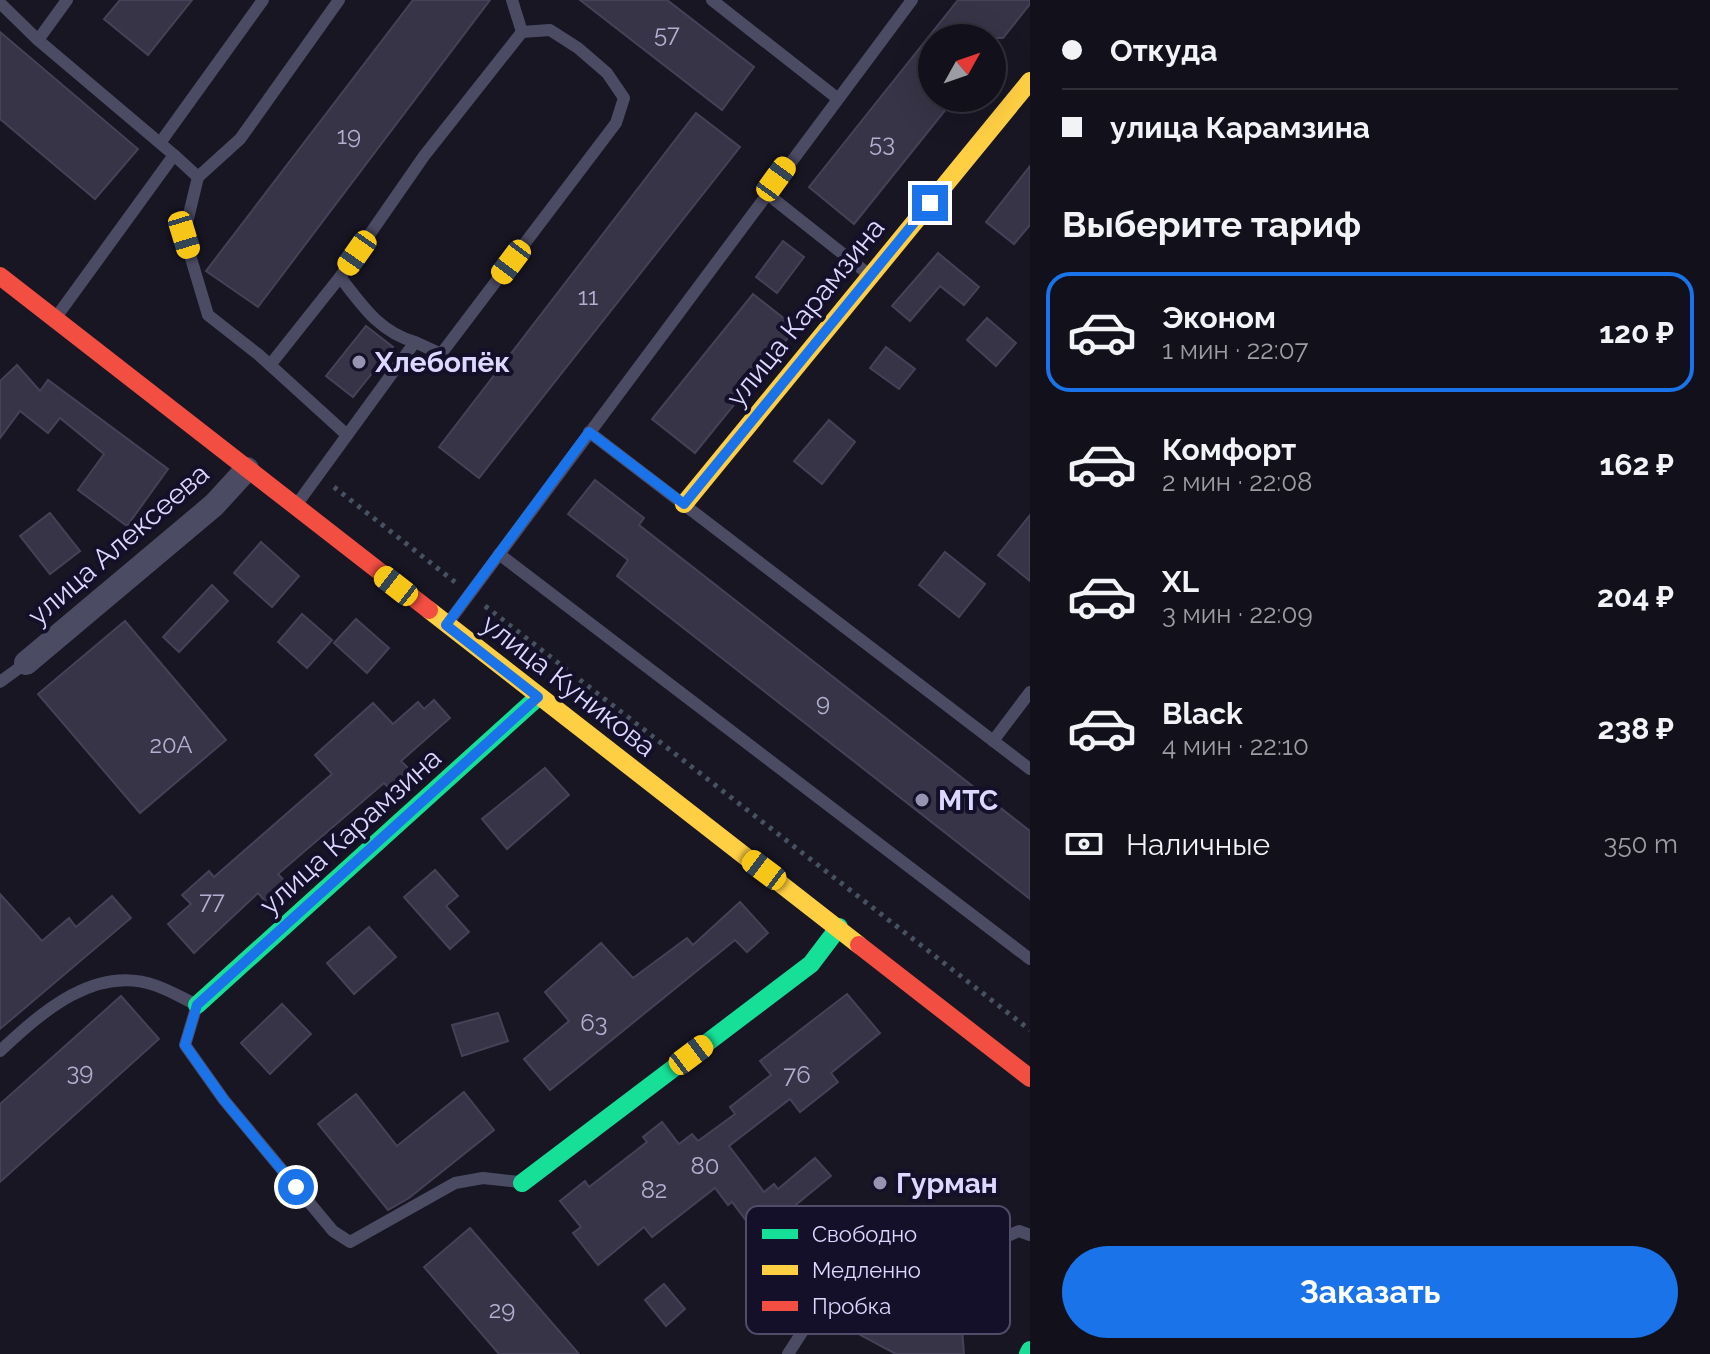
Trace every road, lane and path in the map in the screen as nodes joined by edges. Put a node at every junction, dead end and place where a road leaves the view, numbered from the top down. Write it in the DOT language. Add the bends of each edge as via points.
graph roads {
  1 [pos="67,0"];
  2 [pos="263,0"];
  3 [pos="339,0"];
  4 [pos="512,0"];
  5 [pos="712,0"];
  6 [pos="912,0"];
  7 [pos="0,3"];
  8 [pos="522,32"];
  9 [pos="38,40"];
  10 [pos="1030,81"];
  11 [pos="837,98"];
  12 [pos="160,143"];
  13 [pos="174,155"];
  14 [pos="198,177"];
  15 [pos="766,193"];
  16 [pos="0,276"];
  17 [pos="870,276"];
  18 [pos="340,277"];
  19 [pos="55,319"];
  20 [pos="415,342"];
  21 [pos="270,365"];
  22 [pos="589,432"];
  23 [pos="347,435"];
  24 [pos="247,469"];
  25 [pos="318,474"];
  26 [pos="684,504"];
  27 [pos="295,507"];
  28 [pos="499,554"];
  29 [pos="469,594"];
  30 [pos="446,625"];
  31 [pos="26,663"];
  32 [pos="0,682"];
  33 [pos="1030,692"];
  34 [pos="538,697"];
  35 [pos="993,741"];
  36 [pos="1030,769"];
  37 [pos="839,927"];
  38 [pos="1030,959"];
  39 [pos="197,1005"];
  40 [pos="1030,1030"];
  41 [pos="0,1051"];
  42 [pos="1030,1078"];
  43 [pos="522,1183"];
  44 [pos="1010,1235"];
  45 [pos="1030,1235"];
  46 [pos="801,1334"];
  47 [pos="788,1354"];
  1 -- 9 [label="lane"];
  2 -- 12 [label="lane"];
  3 -- 14 [label="lane" via="240,139"];
  4 -- 8 [label="lane"];
  5 -- 11 [label="lane"];
  6 -- 11 [label="lane"];
  7 -- 9 [label="lane"];
  8 -- 18 [label="lane" via="424,156"];
  8 -- 20 [label="lane" via="550,30 607,73 624,98 616,123 441,354"];
  9 -- 12 [label="lane"];
  10 -- 17 [label="street, улица Карамзина"];
  11 -- 15 [label="lane"];
  12 -- 13 [label="lane"];
  13 -- 14 [label="lane"];
  13 -- 19 [label="lane"];
  14 -- 21 [label="lane" via="184,235 208,315"];
  15 -- 17 [label="lane"];
  15 -- 22 [label="lane"];
  16 -- 19 [label="street, улица Куникова"];
  17 -- 26 [label="street, улица Карамзина"];
  18 -- 20 [label="lane" via="393,336"];
  18 -- 21 [label="lane"];
  19 -- 24 [label="street, улица Куникова"];
  20 -- 23 [label="lane"];
  21 -- 23 [label="lane"];
  22 -- 26 [label="lane"];
  22 -- 28 [label="lane"];
  23 -- 25 [label="lane"];
  24 -- 27 [label="street, улица Куникова"];
  24 -- 31 [label="street, улица Алексеева" via="214,505"];
  25 -- 27 [label="lane"];
  25 -- 29 [label="path"];
  26 -- 35 [label="lane"];
  27 -- 30 [label="street, улица Куникова"];
  28 -- 29 [label="lane"];
  28 -- 38 [label="lane"];
  29 -- 30 [label="lane"];
  29 -- 40 [label="path"];
  30 -- 34 [label="street, улица Куникова"];
  31 -- 32 [label="lane"];
  33 -- 35 [label="lane"];
  34 -- 37 [label="street, улица Куникова"];
  34 -- 39 [label="street, улица Карамзина"];
  35 -- 36 [label="lane"];
  37 -- 42 [label="street, улица Куникова"];
  37 -- 43 [label="street" via="811,964"];
  39 -- 41 [label="lane" via="155,985 115,980 77,992 40,1014"];
  39 -- 43 [label="lane" via="185,1045 333,1231 350,1242 455,1183 483,1178"];
  44 -- 45 [label="lane"];
  46 -- 47 [label="lane"];
}
